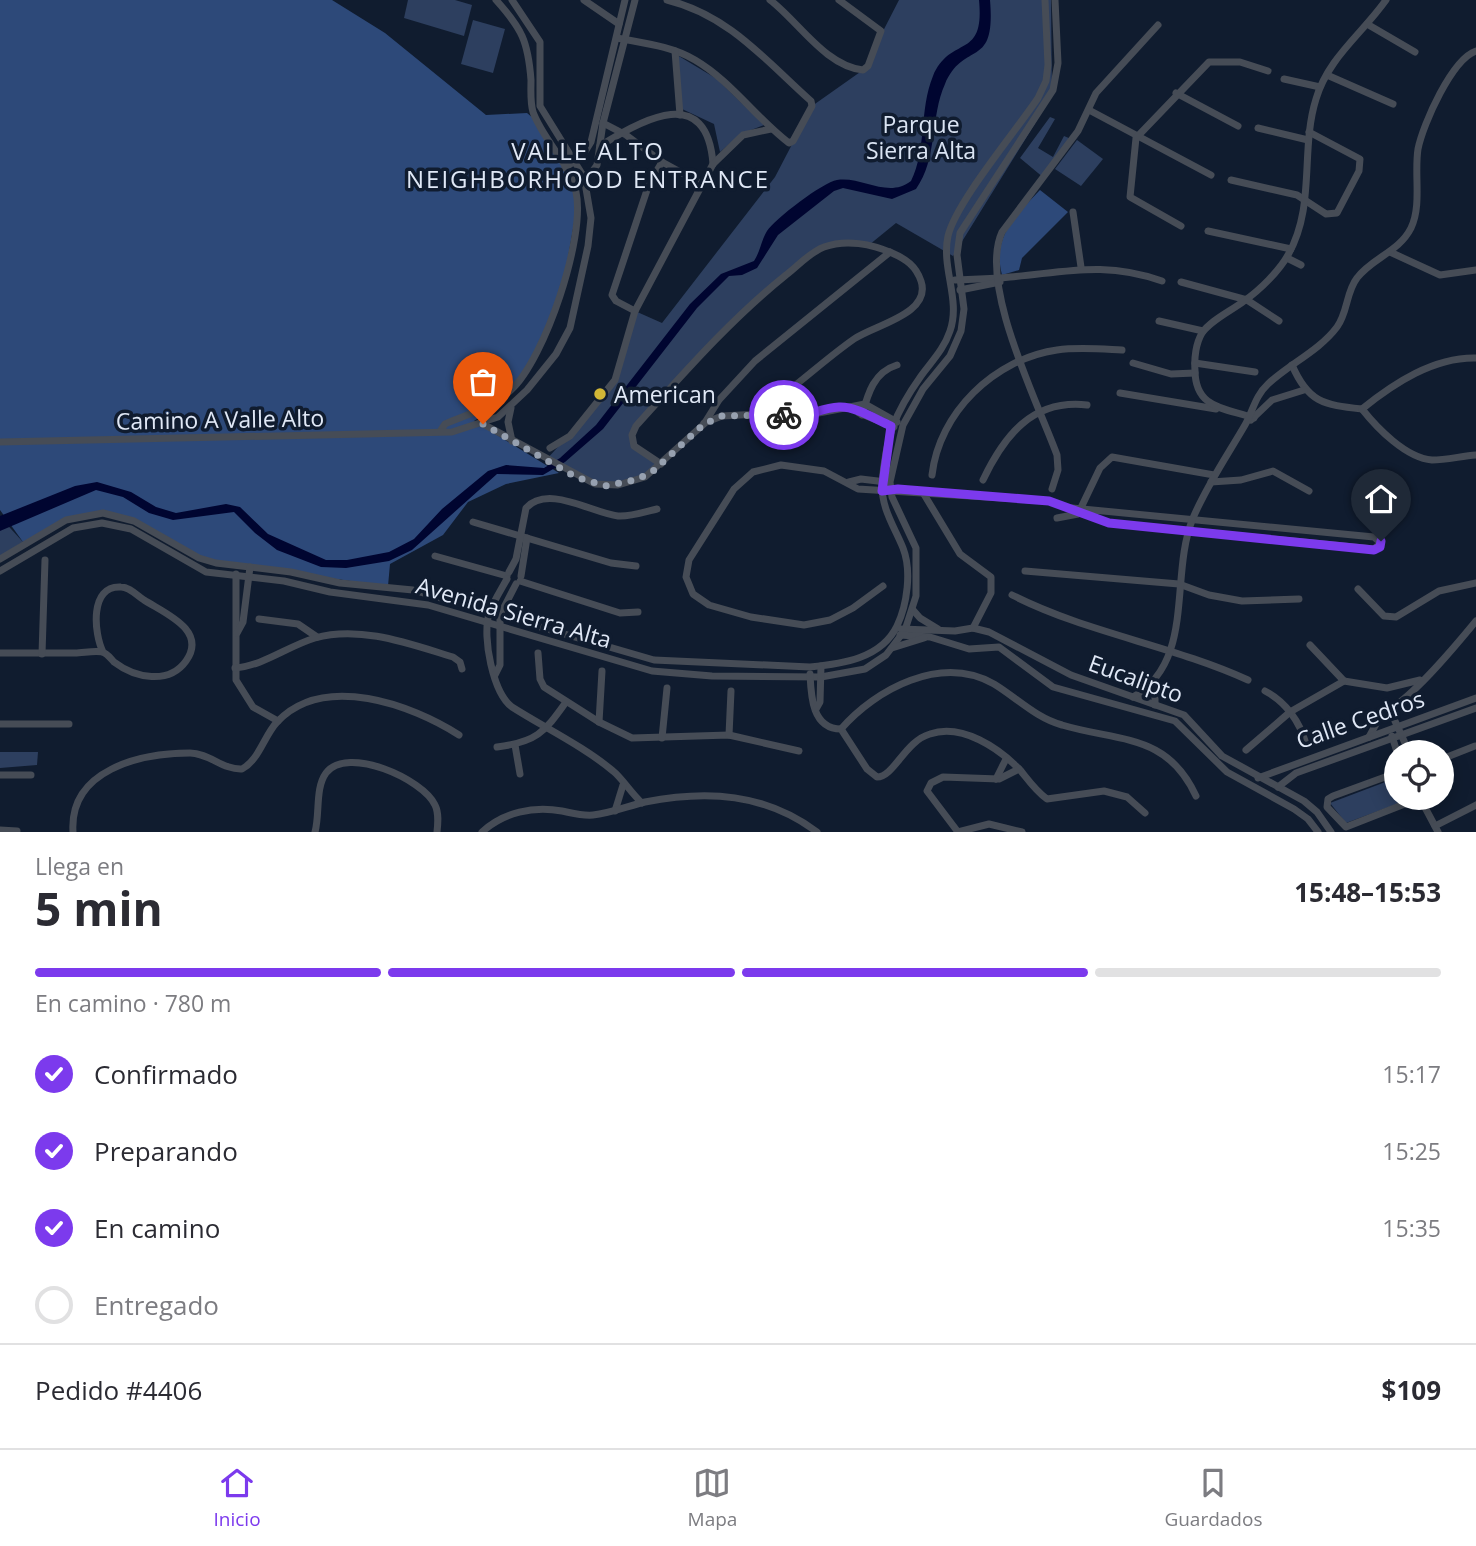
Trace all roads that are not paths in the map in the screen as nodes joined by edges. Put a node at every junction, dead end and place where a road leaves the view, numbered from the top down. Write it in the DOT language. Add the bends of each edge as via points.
graph roads {
  1 [pos="496,0"];
  2 [pos="512,0"];
  3 [pos="584,0"];
  4 [pos="625,0"];
  5 [pos="635,0"];
  6 [pos="667,0"];
  7 [pos="770,0"];
  8 [pos="839,0"];
  9 [pos="1045,0"];
  10 [pos="1055,0"];
  11 [pos="1386,0"];
  12 [pos="619,24"];
  13 [pos="1367,24"];
  14 [pos="1158,25"];
  15 [pos="1056,35"];
  16 [pos="1046,36"];
  17 [pos="617,38"];
  18 [pos="626,39"];
  19 [pos="675,51"];
  20 [pos="1476,51"];
  21 [pos="1415,52"];
  22 [pos="1268,71"];
  23 [pos="1326,75"];
  24 [pos="1283,79"];
  25 [pos="1320,87"];
  26 [pos="1176,93"];
  27 [pos="1393,104"];
  28 [pos="536,107"];
  29 [pos="1089,110"];
  30 [pos="680,115"];
  31 [pos="603,123"];
  32 [pos="1238,126"];
  33 [pos="1258,128"];
  34 [pos="771,129"];
  35 [pos="620,131"];
  36 [pos="1308,136"];
  37 [pos="1136,138"];
  38 [pos="600,146"];
  39 [pos="662,162"];
  40 [pos="574,163"];
  41 [pos="713,164"];
  42 [pos="565,168"];
  43 [pos="1211,175"];
  44 [pos="584,177"];
  45 [pos="573,180"];
  46 [pos="1231,180"];
  47 [pos="702,184"];
  48 [pos="1306,200"];
  49 [pos="1073,212"];
  50 [pos="1181,226"];
  51 [pos="1208,231"];
  52 [pos="1291,249"];
  53 [pos="890,252"];
  54 [pos="1390,252"];
  55 [pos="1287,258"];
  56 [pos="1301,265"];
  57 [pos="1081,268"];
  58 [pos="1476,270"];
  59 [pos="959,280"];
  60 [pos="997,280"];
  61 [pos="949,281"];
  62 [pos="1162,281"];
  63 [pos="1181,282"];
  64 [pos="962,289"];
  65 [pos="951,290"];
  66 [pos="1247,300"];
  67 [pos="635,311"];
  68 [pos="1159,321"];
  69 [pos="1279,321"];
  70 [pos="1203,331"];
  71 [pos="1122,350"];
  72 [pos="1476,358"];
  73 [pos="1021,361"];
  74 [pos="1133,363"];
  75 [pos="1195,363"];
  76 [pos="897,365"];
  77 [pos="1292,365"];
  78 [pos="1255,372"];
  79 [pos="1195,373"];
  80 [pos="1304,390"];
  81 [pos="1120,393"];
  82 [pos="719,400"];
  83 [pos="865,404"];
  84 [pos="1087,405"];
  85 [pos="511,408"];
  86 [pos="853,408"];
  87 [pos="1217,409"];
  88 [pos="1362,409"];
  89 [pos="1041,412"];
  90 [pos="778,413"];
  91 [pos="862,415"];
  92 [pos="722,416"];
  93 [pos="1250,419"];
  94 [pos="892,423"];
  95 [pos="483,424"];
  96 [pos="704,424"];
  97 [pos="902,427"];
  98 [pos="441,430"];
  99 [pos="512,441"];
  100 [pos="0,442"];
  101 [pos="550,448"];
  102 [pos="1476,455"];
  103 [pos="661,464"];
  104 [pos="1219,466"];
  105 [pos="932,475"];
  106 [pos="1212,479"];
  107 [pos="1230,479"];
  108 [pos="983,480"];
  109 [pos="889,487"];
  110 [pos="1052,489"];
  111 [pos="922,491"];
  112 [pos="1309,491"];
  113 [pos="657,509"];
  114 [pos="1077,510"];
  115 [pos="1057,518"];
  116 [pos="1192,520"];
  117 [pos="473,522"];
  118 [pos="523,528"];
  119 [pos="1189,531"];
  120 [pos="519,537"];
  121 [pos="528,539"];
  122 [pos="435,556"];
  123 [pos="0,559"];
  124 [pos="45,561"];
  125 [pos="237,566"];
  126 [pos="636,566"];
  127 [pos="250,567"];
  128 [pos="0,571"];
  129 [pos="1025,571"];
  130 [pos="508,576"];
  131 [pos="236,577"];
  132 [pos="249,578"];
  133 [pos="519,580"];
  134 [pos="1476,583"];
  135 [pos="1179,584"];
  136 [pos="364,586"];
  137 [pos="883,586"];
  138 [pos="1358,589"];
  139 [pos="364,595"];
  140 [pos="1012,595"];
  141 [pos="1299,599"];
  142 [pos="236,606"];
  143 [pos="245,607"];
  144 [pos="913,610"];
  145 [pos="489,611"];
  146 [pos="638,612"];
  147 [pos="500,614"];
  148 [pos="259,620"];
  149 [pos="1476,621"];
  150 [pos="487,624"];
  151 [pos="499,627"];
  152 [pos="973,628"];
  153 [pos="941,631"];
  154 [pos="955,631"];
  155 [pos="899,632"];
  156 [pos="989,632"];
  157 [pos="237,633"];
  158 [pos="317,637"];
  159 [pos="930,637"];
  160 [pos="954,641"];
  161 [pos="1310,645"];
  162 [pos="985,646"];
  163 [pos="892,648"];
  164 [pos="1172,651"];
  165 [pos="103,652"];
  166 [pos="490,652"];
  167 [pos="500,652"];
  168 [pos="0,653"];
  169 [pos="538,653"];
  170 [pos="42,654"];
  171 [pos="654,660"];
  172 [pos="821,666"];
  173 [pos="810,667"];
  174 [pos="235,668"];
  175 [pos="462,669"];
  176 [pos="602,671"];
  177 [pos="652,671"];
  178 [pos="495,675"];
  179 [pos="810,677"];
  180 [pos="821,677"];
  181 [pos="1424,678"];
  182 [pos="1155,679"];
  183 [pos="1248,680"];
  184 [pos="1344,681"];
  185 [pos="667,688"];
  186 [pos="1387,688"];
  187 [pos="731,691"];
  188 [pos="1265,691"];
  189 [pos="1133,697"];
  190 [pos="1476,698"];
  191 [pos="1400,701"];
  192 [pos="566,702"];
  193 [pos="1155,705"];
  194 [pos="1476,708"];
  195 [pos="816,709"];
  196 [pos="1390,710"];
  197 [pos="1290,712"];
  198 [pos="278,721"];
  199 [pos="598,722"];
  200 [pos="0,724"];
  201 [pos="69,724"];
  202 [pos="1394,728"];
  203 [pos="546,729"];
  204 [pos="841,729"];
  205 [pos="459,735"];
  206 [pos="729,735"];
  207 [pos="1402,735"];
  208 [pos="1369,737"];
  209 [pos="662,738"];
  210 [pos="1393,738"];
  211 [pos="1404,740"];
  212 [pos="1306,744"];
  213 [pos="515,745"];
  214 [pos="1475,746"];
  215 [pos="498,747"];
  216 [pos="1246,750"];
  217 [pos="799,751"];
  218 [pos="1454,754"];
  219 [pos="1006,759"];
  220 [pos="1285,766"];
  221 [pos="1018,769"];
  222 [pos="520,774"];
  223 [pos="0,775"];
  224 [pos="31,775"];
  225 [pos="1291,775"];
  226 [pos="1258,778"];
  227 [pos="1384,778"];
  228 [pos="996,779"];
  229 [pos="622,785"];
  230 [pos="1278,787"];
  231 [pos="1196,796"];
  232 [pos="642,803"];
  233 [pos="1476,805"];
  234 [pos="1390,810"];
  235 [pos="1427,810"];
  236 [pos="615,811"];
  237 [pos="1145,813"];
  238 [pos="1437,829"];
  239 [pos="0,830"];
  240 [pos="17,831"];
  241 [pos="73,832"];
  242 [pos="315,832"];
  243 [pos="437,832"];
  244 [pos="482,832"];
  245 [pos="817,832"];
  246 [pos="958,832"];
  247 [pos="1022,832"];
  248 [pos="1318,832"];
  249 [pos="1331,832"];
  1 -- 28 [label="street" via="525,37"];
  2 -- 28 [label="street" via="540,43"];
  3 -- 12 [label="street"];
  4 -- 12 [label="street"];
  5 -- 18 [label="street"];
  6 -- 34 [label="street" via="685,4 739,33 808,99 812,106 793,141 789,143"];
  7 -- 8 [label="street" via="821,48 861,70 868,66 881,33"];
  9 -- 16 [label="street"];
  10 -- 15 [label="street"];
  11 -- 13 [label="street"];
  12 -- 17 [label="street"];
  13 -- 21 [label="street"];
  13 -- 23 [label="street" via="1346,43"];
  14 -- 29 [label="street" via="1103,84"];
  15 -- 16 [label="street"];
  15 -- 59 [label="street" via="1057,71 1050,94 960,233"];
  16 -- 61 [label="street" via="1048,65 1043,88 952,227 947,246"];
  17 -- 18 [label="street"];
  17 -- 40 [label="street" via="591,142"];
  18 -- 19 [label="street"];
  18 -- 31 [label="street"];
  19 -- 30 [label="street"];
  19 -- 34 [label="street" via="716,74"];
  20 -- 54 [label="street" via="1455,67 1424,131 1412,226"];
  22 -- 26 [label="street" via="1240,62 1209,62"];
  23 -- 25 [label="street"];
  23 -- 27 [label="street"];
  24 -- 25 [label="street"];
  25 -- 36 [label="street"];
  26 -- 32 [label="street"];
  26 -- 37 [label="street"];
  28 -- 40 [label="street"];
  28 -- 42 [label="street"];
  29 -- 37 [label="street"];
  29 -- 60 [label="street" via="1002,232 995,258"];
  30 -- 35 [label="street"];
  30 -- 41 [label="street" via="706,129"];
  31 -- 35 [label="street"];
  31 -- 38 [label="street"];
  33 -- 36 [label="street"];
  34 -- 41 [label="street" via="743,135"];
  35 -- 38 [label="street"];
  35 -- 39 [label="street"];
  36 -- 48 [label="street"];
  36 -- 48 [label="street" via="1356,155 1361,165 1337,213 1326,214"];
  37 -- 43 [label="street"];
  37 -- 50 [label="street" via="1130,197"];
  38 -- 44 [label="street" via="596,168"];
  39 -- 47 [label="street"];
  39 -- 67 [label="street" via="649,184 612,295"];
  40 -- 42 [label="street"];
  40 -- 44 [label="street"];
  41 -- 47 [label="street"];
  42 -- 45 [label="street"];
  44 -- 45 [label="street"];
  44 -- 85 [label="street" via="591,218 570,328 556,354"];
  45 -- 98 [label="street" via="578,211 564,280 533,363 495,403 445,424"];
  46 -- 48 [label="street"];
  47 -- 67 [label="street"];
  48 -- 52 [label="street"];
  49 -- 57 [label="street"];
  51 -- 52 [label="street"];
  52 -- 55 [label="street"];
  53 -- 82 [label="street" via="763,354"];
  53 -- 90 [label="street" via="916,270 923,288 918,302 854,339 797,384 782,397"];
  53 -- 103 [label="street" via="858,244 824,247 728,324 636,426 634,446"];
  54 -- 58 [label="street" via="1440,275"];
  54 -- 77 [label="street" via="1354,281 1336,329"];
  55 -- 56 [label="street"];
  55 -- 66 [label="street"];
  57 -- 60 [label="street"];
  57 -- 62 [label="street" via="1125,269"];
  59 -- 60 [label="street"];
  59 -- 61 [label="street"];
  59 -- 64 [label="street"];
  60 -- 64 [label="street"];
  60 -- 73 [label="street"];
  61 -- 65 [label="street"];
  63 -- 66 [label="street"];
  64 -- 65 [label="street"];
  64 -- 97 [label="street" via="963,320 957,341"];
  65 -- 94 [label="street" via="953,321 944,344"];
  66 -- 69 [label="street"];
  66 -- 70 [label="street"];
  67 -- 101 [label="street" via="611,386 570,436"];
  68 -- 70 [label="street"];
  70 -- 75 [label="street"];
  71 -- 73 [label="street" via="1056,350"];
  72 -- 88 [label="street" via="1436,363"];
  73 -- 89 [label="street"];
  73 -- 105 [label="street" via="969,397 950,420 939,441"];
  74 -- 79 [label="street" via="1171,374"];
  75 -- 78 [label="street"];
  75 -- 79 [label="street"];
  76 -- 83 [label="street" via="881,372"];
  77 -- 80 [label="street"];
  77 -- 93 [label="street" via="1266,386"];
  79 -- 87 [label="street" via="1202,393"];
  80 -- 88 [label="street" via="1332,405"];
  80 -- 93 [label="street" via="1272,400"];
  81 -- 87 [label="street"];
  82 -- 92 [label="street"];
  82 -- 96 [label="street"];
  83 -- 86 [label="street"];
  83 -- 91 [label="street"];
  83 -- 94 [label="street"];
  84 -- 89 [label="street" via="1066,404"];
  85 -- 95 [label="street, Camino A Valle Alto"];
  85 -- 99 [label="street"];
  86 -- 90 [label="street" via="799,417"];
  86 -- 91 [label="street"];
  87 -- 93 [label="street"];
  88 -- 102 [label="street" via="1403,447 1421,457 1439,460"];
  89 -- 108 [label="street" via="1000,444"];
  89 -- 110 [label="street" via="1059,461"];
  90 -- 92 [label="street"];
  91 -- 94 [label="street"];
  92 -- 96 [label="street"];
  93 -- 104 [label="street"];
  94 -- 97 [label="street"];
  94 -- 109 [label="street"];
  95 -- 98 [label="street, Camino A Valle Alto" via="452,432"];
  95 -- 99 [label="street"];
  96 -- 103 [label="street"];
  97 -- 109 [label="street"];
  98 -- 100 [label="street, Camino A Valle Alto"];
  99 -- 103 [label="street" via="581,479 605,486 645,477"];
  104 -- 106 [label="street"];
  104 -- 107 [label="street"];
  106 -- 107 [label="street"];
  106 -- 114 [label="street" via="1112,457 1100,468"];
  106 -- 116 [label="street"];
  107 -- 112 [label="street" via="1277,471"];
  109 -- 111 [label="street"];
  109 -- 137 [label="street" via="849,482 803,467 770,466 752,472 734,489 687,570 693,594 709,605 804,625 830,620"];
  109 -- 144 [label="street" via="916,548"];
  109 -- 155 [label="street" via="885,510 906,562"];
  111 -- 114 [label="street" via="1038,500"];
  111 -- 152 [label="street" via="960,554 991,577 991,593"];
  113 -- 118 [label="street" via="621,516 544,499 526,508"];
  114 -- 115 [label="street" via="1073,517"];
  114 -- 116 [label="street"];
  114 -- 119 [label="street" via="1102,522"];
  116 -- 119 [label="street"];
  116 -- 119 [label="street" via="1374,537 1381,543 1374,550"];
  117 -- 120 [label="street"];
  118 -- 120 [label="street"];
  118 -- 121 [label="street"];
  119 -- 135 [label="street"];
  120 -- 121 [label="street"];
  120 -- 130 [label="street"];
  121 -- 126 [label="street"];
  121 -- 133 [label="street"];
  122 -- 130 [label="street"];
  123 -- 125 [label="street, Avenida Sierra Alta" via="66,520 103,513 134,521 199,558"];
  124 -- 170 [label="street"];
  125 -- 127 [label="street, Avenida Sierra Alta"];
  125 -- 131 [label="street"];
  127 -- 132 [label="street"];
  127 -- 136 [label="street, Avenida Sierra Alta"];
  128 -- 131 [label="street, Avenida Sierra Alta" via="73,528 102,523 131,530 206,572"];
  129 -- 135 [label="street"];
  130 -- 133 [label="street" via="509,583"];
  130 -- 133 [label="street" via="516,571"];
  130 -- 145 [label="street"];
  131 -- 132 [label="street, Avenida Sierra Alta"];
  131 -- 142 [label="street"];
  132 -- 139 [label="street, Avenida Sierra Alta"];
  132 -- 143 [label="street"];
  133 -- 146 [label="street" via="620,613"];
  133 -- 147 [label="street"];
  134 -- 138 [label="street" via="1439,591 1390,617"];
  135 -- 141 [label="street" via="1242,601"];
  135 -- 164 [label="street"];
  136 -- 139 [label="street"];
  136 -- 145 [label="street, Avenida Sierra Alta" via="413,590"];
  139 -- 150 [label="street, Avenida Sierra Alta" via="428,605"];
  140 -- 164 [label="street" via="1071,622"];
  142 -- 143 [label="street"];
  142 -- 157 [label="street"];
  143 -- 157 [label="street"];
  144 -- 153 [label="street"];
  144 -- 155 [label="street"];
  145 -- 147 [label="street, Avenida Sierra Alta"];
  145 -- 150 [label="street"];
  147 -- 151 [label="street"];
  147 -- 171 [label="street, Avenida Sierra Alta"];
  148 -- 158 [label="street" via="298,624"];
  149 -- 181 [label="street"];
  150 -- 151 [label="street, Avenida Sierra Alta"];
  150 -- 166 [label="street"];
  151 -- 167 [label="street"];
  151 -- 177 [label="street, Avenida Sierra Alta"];
  152 -- 154 [label="street, Eucalipto"];
  152 -- 156 [label="street, Eucalipto"];
  153 -- 154 [label="street, Eucalipto"];
  153 -- 155 [label="street, Eucalipto"];
  154 -- 160 [label="street"];
  155 -- 159 [label="street, Eucalipto"];
  155 -- 163 [label="street, Avenida Sierra Alta"];
  155 -- 172 [label="street, Avenida Sierra Alta" via="859,659"];
  156 -- 162 [label="street"];
  156 -- 189 [label="street, Eucalipto" via="1046,664"];
  157 -- 174 [label="street"];
  158 -- 174 [label="street" via="254,665"];
  158 -- 175 [label="street" via="353,634 388,638 453,657"];
  159 -- 160 [label="street, Eucalipto"];
  159 -- 163 [label="street"];
  160 -- 162 [label="street, Eucalipto" via="969,649"];
  161 -- 184 [label="street"];
  162 -- 248 [label="street, Eucalipto" via="1009,652 1062,691 1175,721 1227,772 1294,809"];
  163 -- 180 [label="street, Avenida Sierra Alta" via="864,669"];
  164 -- 182 [label="street"];
  164 -- 183 [label="street"];
  165 -- 165 [label="street" via="96,612 103,595 115,587 127,587 182,624 192,637 189,658 165,676 133,673"];
  165 -- 170 [label="street"];
  166 -- 167 [label="street"];
  166 -- 178 [label="street"];
  167 -- 178 [label="street"];
  168 -- 170 [label="street"];
  169 -- 192 [label="street" via="541,683"];
  171 -- 173 [label="street, Avenida Sierra Alta"];
  171 -- 177 [label="street"];
  172 -- 173 [label="street, Avenida Sierra Alta"];
  172 -- 180 [label="street"];
  173 -- 179 [label="street"];
  174 -- 198 [label="street" via="246,700"];
  176 -- 199 [label="street"];
  177 -- 179 [label="street, Avenida Sierra Alta"];
  178 -- 203 [label="street" via="505,702"];
  179 -- 180 [label="street, Avenida Sierra Alta"];
  179 -- 195 [label="street" via="811,703"];
  180 -- 195 [label="street"];
  181 -- 186 [label="street"];
  181 -- 191 [label="street"];
  182 -- 189 [label="street"];
  182 -- 193 [label="street"];
  184 -- 186 [label="street"];
  184 -- 197 [label="street"];
  185 -- 209 [label="street"];
  186 -- 191 [label="street"];
  187 -- 206 [label="street"];
  188 -- 197 [label="street"];
  189 -- 193 [label="street, Eucalipto"];
  190 -- 202 [label="street, Calle Cedros"];
  191 -- 196 [label="street"];
  192 -- 199 [label="street"];
  192 -- 203 [label="street"];
  193 -- 226 [label="street, Eucalipto" via="1184,715 1222,756"];
  194 -- 207 [label="street, Calle Cedros"];
  195 -- 204 [label="street" via="825,725"];
  196 -- 202 [label="street"];
  196 -- 208 [label="street" via="1379,717"];
  197 -- 212 [label="street"];
  197 -- 216 [label="street"];
  198 -- 205 [label="street" via="308,704 348,696 407,707"];
  198 -- 241 [label="street" via="242,769 190,753 126,762 101,773 77,803"];
  199 -- 209 [label="street" via="632,738"];
  200 -- 201 [label="street"];
  202 -- 207 [label="street"];
  202 -- 208 [label="street, Calle Cedros"];
  202 -- 210 [label="street"];
  203 -- 213 [label="street"];
  203 -- 229 [label="street" via="600,761 617,774"];
  204 -- 219 [label="street" via="877,777 890,772 916,740 941,730 965,733"];
  204 -- 231 [label="street" via="867,703 911,680 970,676 990,682 1049,720 1133,740 1161,752 1184,772"];
  206 -- 209 [label="street"];
  206 -- 217 [label="street"];
  207 -- 210 [label="street, Calle Cedros"];
  207 -- 211 [label="street"];
  208 -- 220 [label="street, Calle Cedros"];
  210 -- 225 [label="street, Calle Cedros"];
  213 -- 215 [label="street"];
  213 -- 222 [label="street"];
  214 -- 218 [label="street"];
  219 -- 221 [label="street"];
  219 -- 228 [label="street"];
  220 -- 225 [label="street"];
  220 -- 226 [label="street, Calle Cedros"];
  221 -- 228 [label="street"];
  221 -- 237 [label="street" via="1047,799 1104,790 1127,797"];
  223 -- 224 [label="street"];
  225 -- 230 [label="street, Calle Cedros"];
  226 -- 230 [label="street, Eucalipto"];
  227 -- 234 [label="street" via="1330,798 1327,807 1342,827"];
  228 -- 246 [label="street" via="943,777 931,783 928,796"];
  229 -- 232 [label="street"];
  229 -- 236 [label="street"];
  230 -- 249 [label="street, Eucalipto" via="1314,808"];
  232 -- 236 [label="street"];
  232 -- 245 [label="street" via="712,794 739,797 784,811"];
  233 -- 238 [label="street"];
  235 -- 238 [label="street"];
  236 -- 244 [label="street" via="593,815 530,810 505,817"];
  239 -- 240 [label="street"];
  242 -- 243 [label="street" via="324,775 334,766 351,762 387,769 424,791 435,805"];
  246 -- 247 [label="street" via="989,824"];
}
